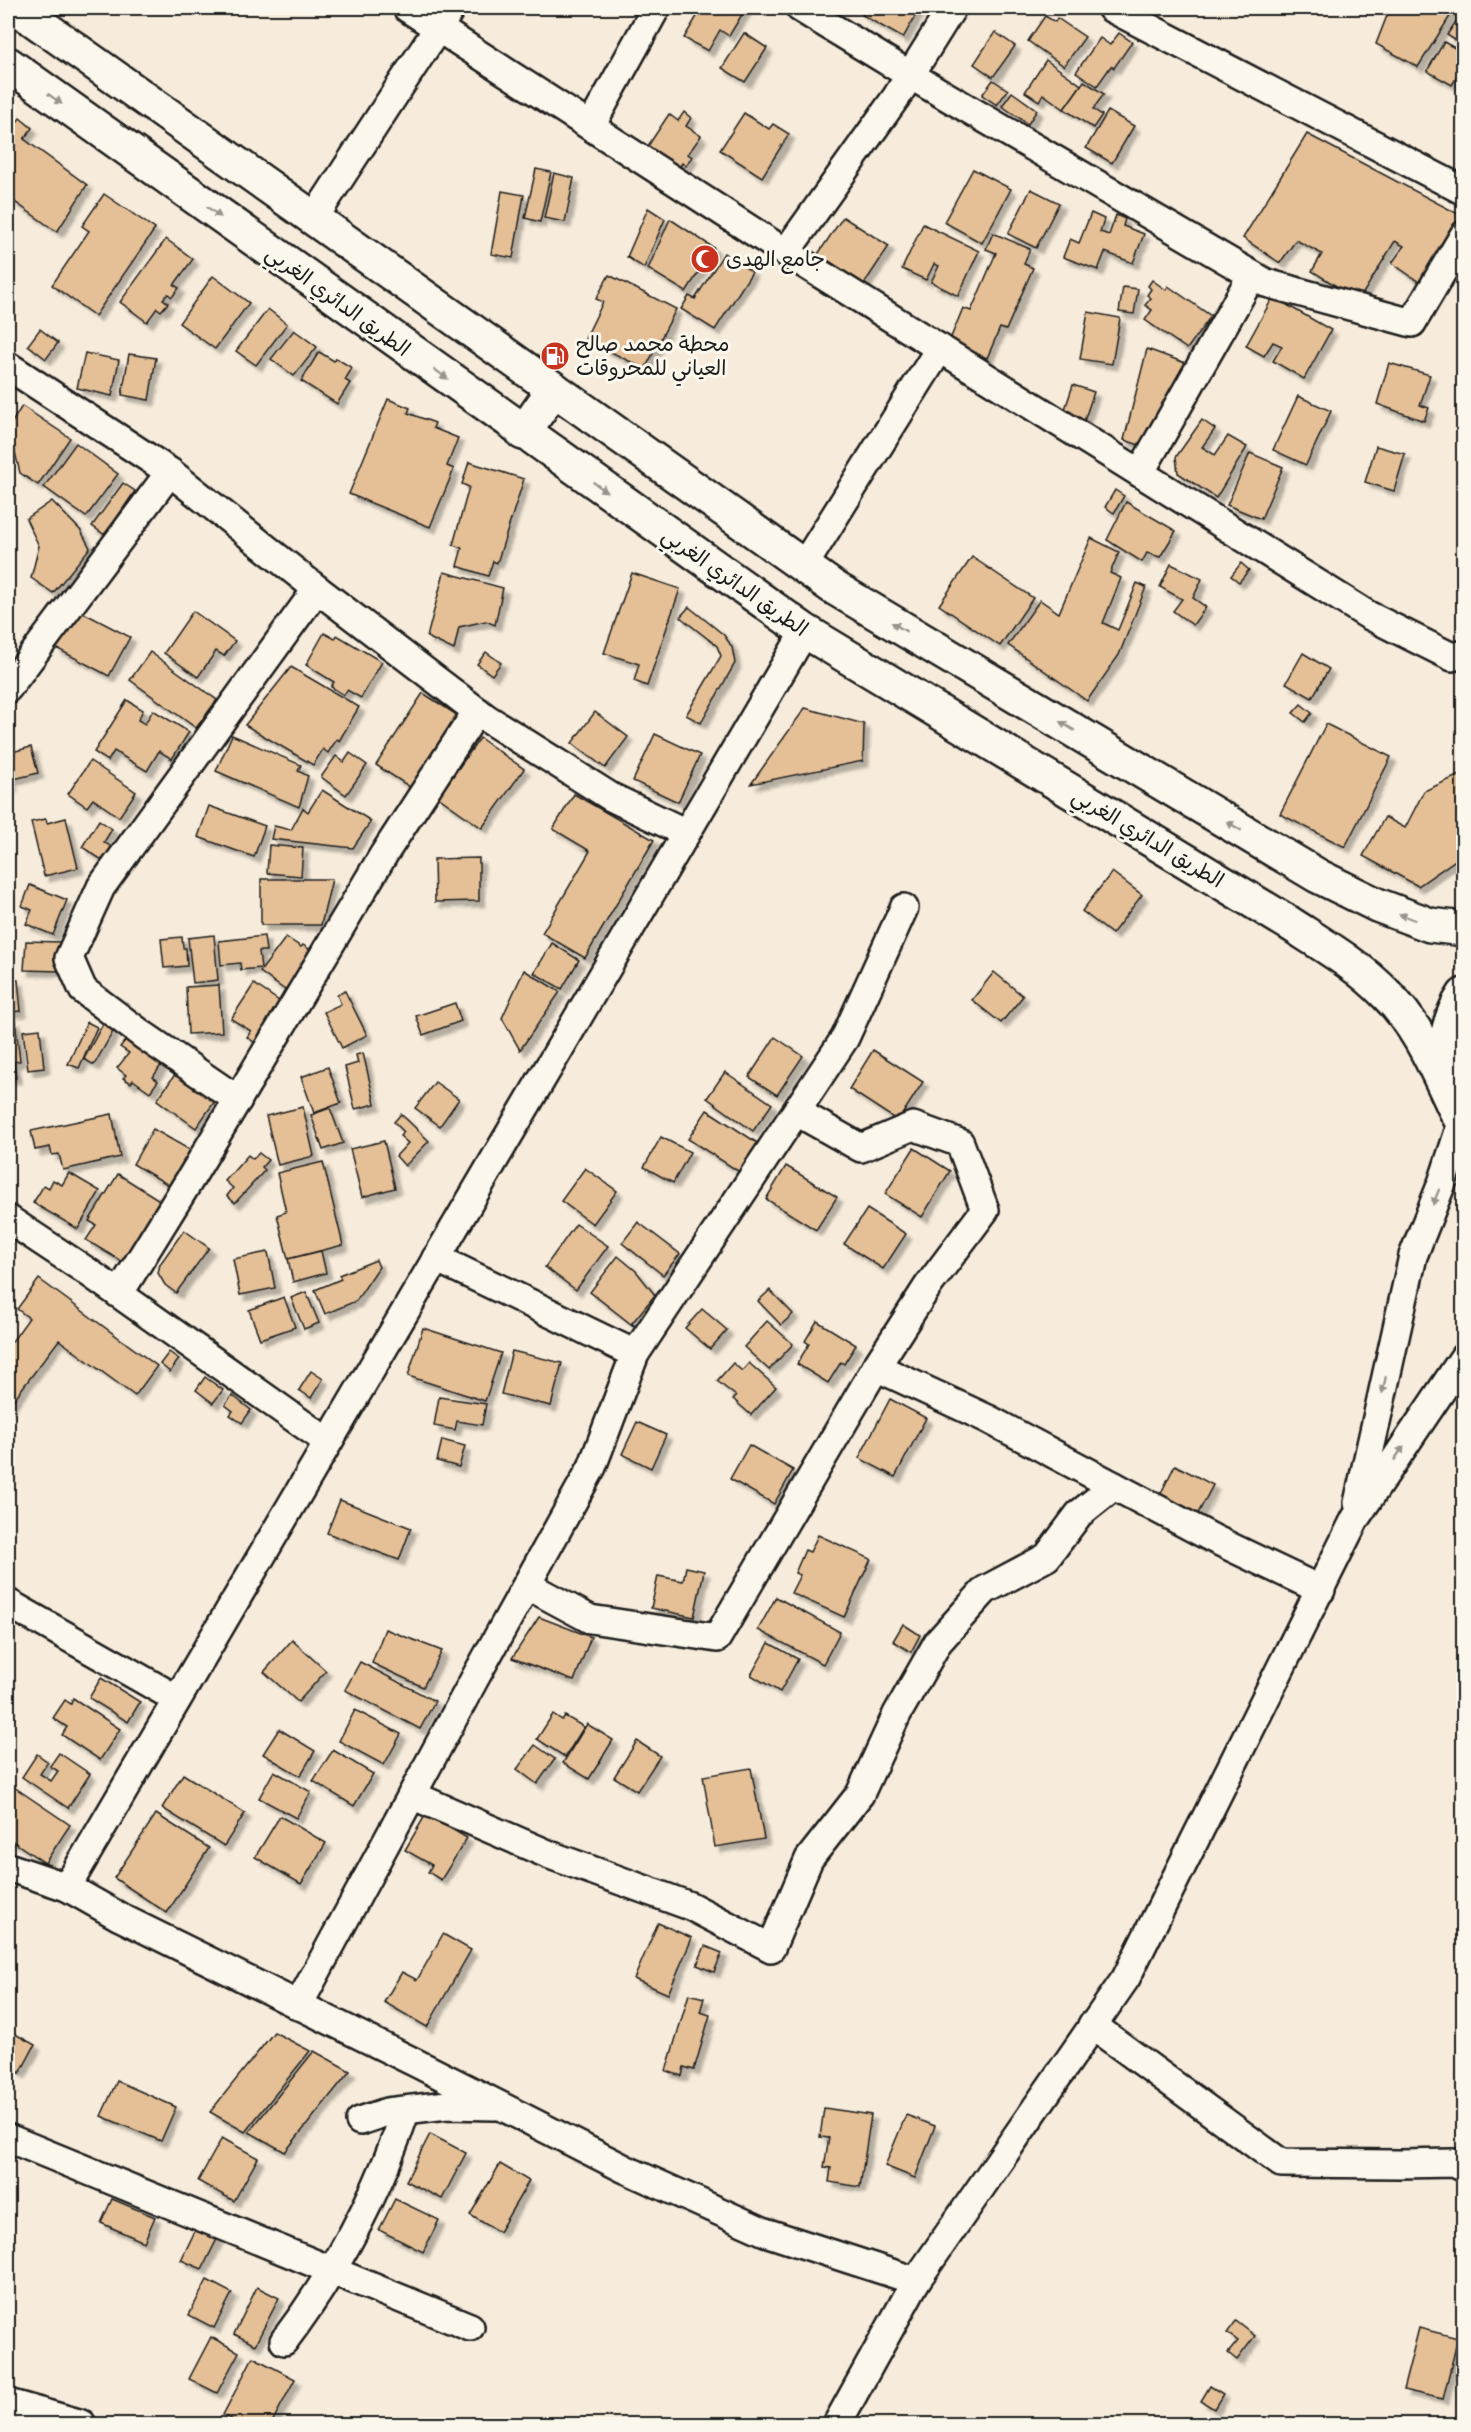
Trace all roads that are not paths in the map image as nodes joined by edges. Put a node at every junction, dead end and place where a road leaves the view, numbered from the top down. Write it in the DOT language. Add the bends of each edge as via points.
graph roads {
  1 [pos="17,8"];
  2 [pos="407,8"];
  3 [pos="656,8"];
  4 [pos="800,8"];
  5 [pos="952,8"];
  6 [pos="1112,8"];
  7 [pos="445,18"];
  8 [pos="8,64"];
  9 [pos="910,75"];
  10 [pos="591,126"];
  11 [pos="1464,191"];
  12 [pos="314,218"];
  13 [pos="1464,235"];
  14 [pos="786,252"];
  15 [pos="1252,275"];
  16 [pos="940,348"];
  17 [pos="8,366"];
  18 [pos="554,389"];
  19 [pos="523,433"];
  20 [pos="170,472"];
  21 [pos="1140,473"];
  22 [pos="803,567"];
  23 [pos="317,590"];
  24 [pos="805,631"];
  25 [pos="1464,654"];
  26 [pos="8,688"];
  27 [pos="477,711"];
  28 [pos="686,833"];
  29 [pos="904,908"];
  30 [pos="1464,929"];
  31 [pos="1464,995"];
  32 [pos="238,1100"];
  33 [pos="797,1112"];
  34 [pos="1458,1114"];
  35 [pos="8,1219"];
  36 [pos="436,1258"];
  37 [pos="119,1294"];
  38 [pos="635,1354"];
  39 [pos="1464,1357"];
  40 [pos="876,1367"];
  41 [pos="328,1442"];
  42 [pos="1114,1486"];
  43 [pos="1355,1519"];
  44 [pos="526,1585"];
  45 [pos="1321,1590"];
  46 [pos="8,1603"];
  47 [pos="177,1699"];
  48 [pos="412,1795"];
  49 [pos="8,1867"];
  50 [pos="67,1887"];
  51 [pos="298,2006"];
  52 [pos="1092,2025"];
  53 [pos="502,2106"];
  54 [pos="406,2110"];
  55 [pos="360,2121"];
  56 [pos="8,2138"];
  57 [pos="1464,2168"];
  58 [pos="332,2269"];
  59 [pos="916,2281"];
  60 [pos="470,2327"];
  61 [pos="284,2341"];
  62 [pos="8,2403"];
  63 [pos="81,2424"];
  64 [pos="837,2424"];
  1 -- 12 [label="main road"];
  2 -- 7 [label="street"];
  3 -- 10 [label="street"];
  4 -- 9 [label="street"];
  5 -- 9 [label="street"];
  6 -- 11 [label="street"];
  7 -- 10 [label="street"];
  7 -- 12 [label="street"];
  8 -- 19 [label="main road, الطريق الدائري الغربي, one-way"];
  9 -- 14 [label="street"];
  9 -- 15 [label="street"];
  10 -- 14 [label="street"];
  12 -- 18 [label="main road"];
  13 -- 15 [label="street" via="1412,323 1266,283"];
  14 -- 16 [label="street"];
  15 -- 21 [label="street"];
  16 -- 21 [label="street"];
  16 -- 22 [label="street"];
  17 -- 20 [label="street"];
  18 -- 19 [label="main road"];
  18 -- 22 [label="main road"];
  19 -- 24 [label="main road, الطريق الدائري الغربي, one-way"];
  20 -- 23 [label="street"];
  20 -- 26 [label="street"];
  21 -- 25 [label="street" via="1368,615 1452,657"];
  30 -- 22 [label="main road, one-way" via="1430,925 1318,876"];
  23 -- 27 [label="street"];
  23 -- 32 [label="street" via="101,887 69,958 83,990"];
  24 -- 28 [label="street"];
  24 -- 34 [label="main road, الطريق الدائري الغربي" via="1349,962 1388,995 1422,1041"];
  27 -- 28 [label="street" via="611,797"];
  27 -- 32 [label="street" via="384,854"];
  28 -- 36 [label="street"];
  29 -- 33 [label="street" via="845,1038"];
  31 -- 34 [label="main road" via="1454,1009 1445,1052"];
  32 -- 37 [label="street"];
  33 -- 38 [label="street"];
  33 -- 40 [label="street" via="861,1148 913,1126 960,1143 984,1210 928,1286"];
  34 -- 43 [label="street, one-way" via="1413,1256"];
  35 -- 37 [label="street"];
  36 -- 38 [label="street"];
  36 -- 41 [label="street"];
  37 -- 41 [label="street"];
  38 -- 44 [label="street" via="592,1467"];
  43 -- 39 [label="street, one-way"];
  40 -- 42 [label="street" via="988,1419"];
  40 -- 44 [label="street" via="717,1638 590,1619"];
  41 -- 47 [label="street"];
  42 -- 45 [label="street"];
  42 -- 48 [label="street" via="1079,1514 1047,1557 984,1590 938,1642 897,1714 860,1794 809,1859 771,1948 690,1906 550,1856"];
  43 -- 45 [label="street"];
  44 -- 48 [label="street"];
  45 -- 52 [label="street" via="1126,1978"];
  46 -- 47 [label="street"];
  47 -- 50 [label="street"];
  48 -- 51 [label="street"];
  49 -- 50 [label="street"];
  50 -- 51 [label="street"];
  51 -- 53 [label="street"];
  52 -- 57 [label="street" via="1281,2163 1454,2163"];
  52 -- 59 [label="street"];
  53 -- 54 [label="street" via="447,2105"];
  53 -- 59 [label="street" via="625,2169 765,2232"];
  54 -- 55 [label="street"];
  54 -- 58 [label="street" via="391,2155"];
  56 -- 58 [label="street"];
  58 -- 60 [label="street"];
  58 -- 61 [label="street"];
  59 -- 64 [label="street"];
  62 -- 63 [label="street"];
}
